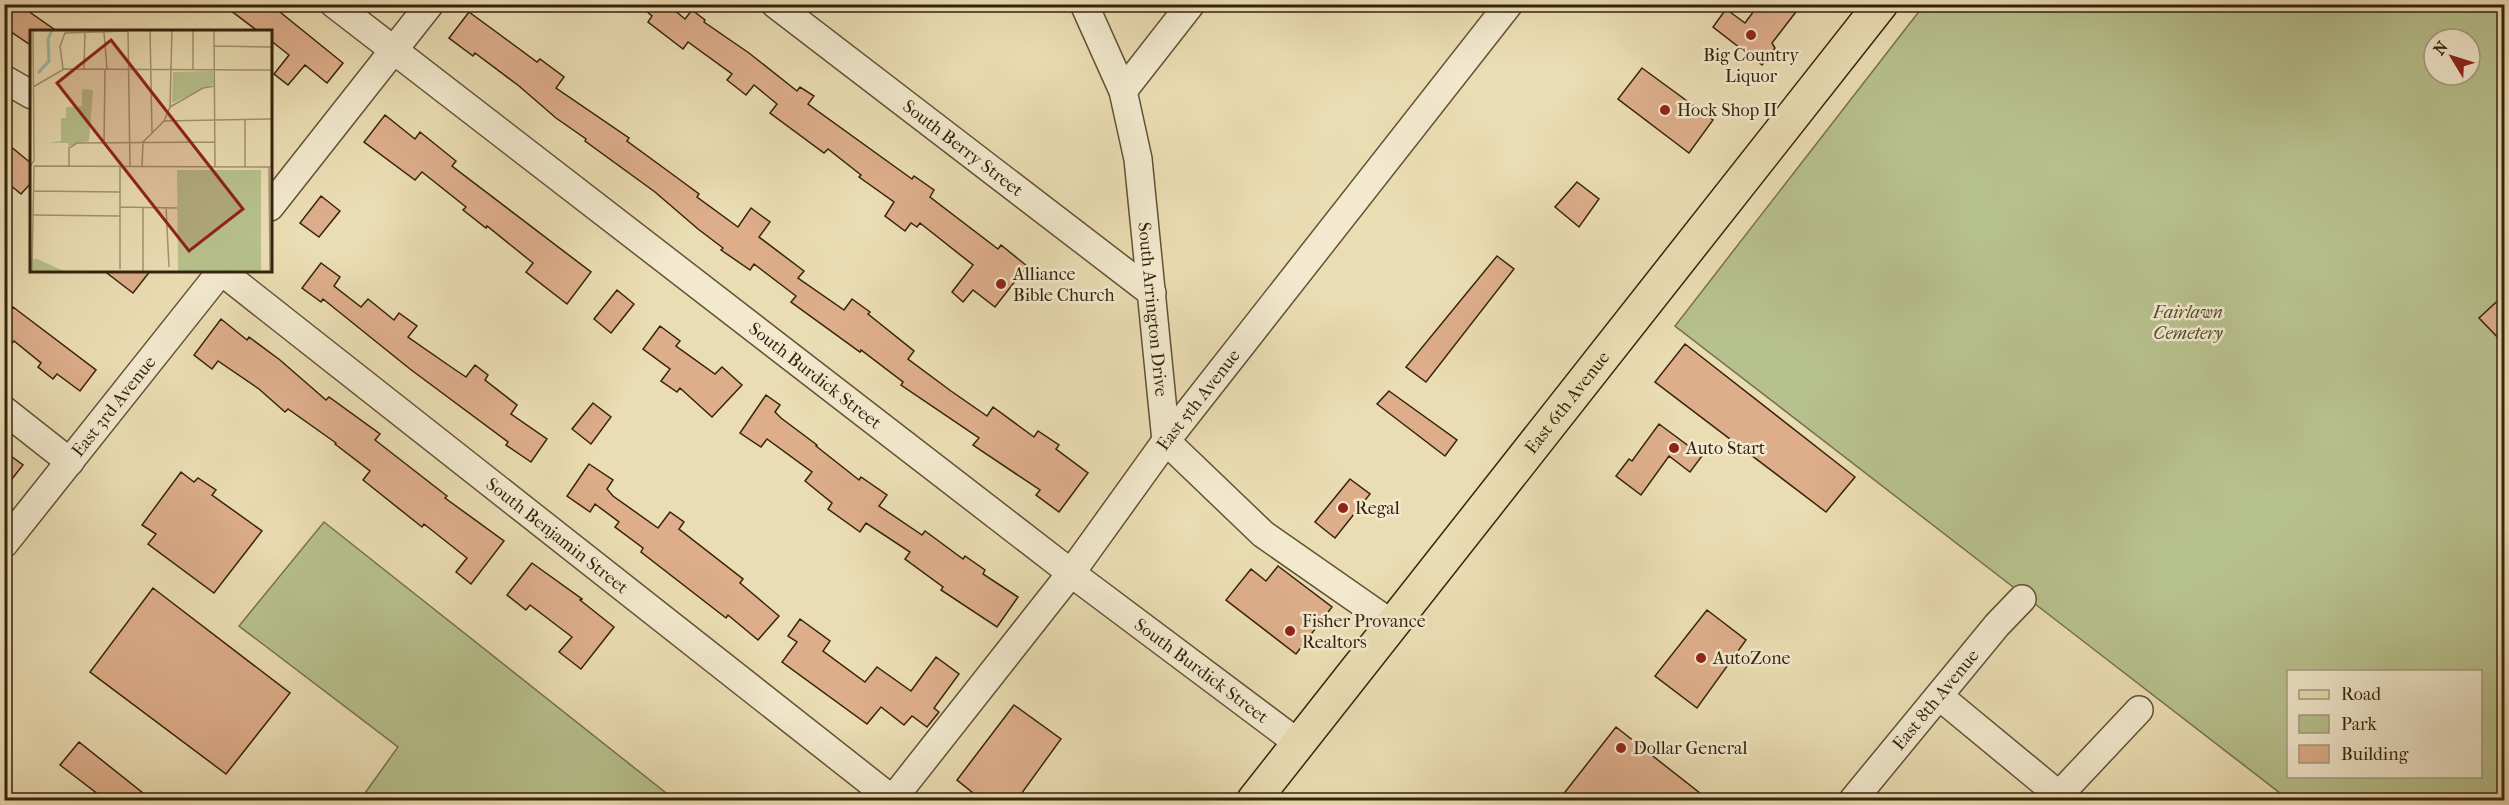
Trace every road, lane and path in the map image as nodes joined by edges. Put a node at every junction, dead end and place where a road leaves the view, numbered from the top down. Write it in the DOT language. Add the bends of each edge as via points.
graph roads {
  1 [pos="334,4"];
  2 [pos="430,4"];
  3 [pos="775,4"];
  4 [pos="1084,4"];
  5 [pos="1191,4"];
  6 [pos="1509,4"];
  7 [pos="1881,4"];
  8 [pos="394,50"];
  9 [pos="4,79"];
  10 [pos="1123,91"];
  11 [pos="30,94"];
  12 [pos="272,204"];
  13 [pos="220,272"];
  14 [pos="222,272"];
  15 [pos="1152,293"];
  16 [pos="4,410"];
  17 [pos="1166,441"];
  18 [pos="70,462"];
  19 [pos="4,544"];
  20 [pos="1071,573"];
  21 [pos="2022,599"];
  22 [pos="1392,624"];
  23 [pos="1939,696"];
  24 [pos="2139,710"];
  25 [pos="1298,743"];
  26 [pos="2062,798"];
  27 [pos="892,800"];
  28 [pos="1254,801"];
  29 [pos="1853,801"];
  1 -- 8 [label="street, South Burdick Street"];
  2 -- 8 [label="street"];
  3 -- 15 [label="street, South Berry Street"];
  4 -- 10 [label="street, South Arrington Drive"];
  5 -- 10 [label="street"];
  6 -- 17 [label="street, East 5th Avenue"];
  7 -- 22 [label="main road, East 6th Avenue"];
  8 -- 12 [label="street"];
  8 -- 20 [label="street, South Burdick Street"];
  9 -- 11 [label="street"];
  10 -- 15 [label="street, South Arrington Drive" via="1138,159"];
  13 -- 18 [label="street, East 3rd Avenue"];
  14 -- 27 [label="street, South Benjamin Street"];
  15 -- 17 [label="street, South Arrington Drive"];
  16 -- 18 [label="street"];
  17 -- 20 [label="street, East 5th Avenue"];
  17 -- 22 [label="street" via="1263,534"];
  18 -- 19 [label="street, East 3rd Avenue"];
  20 -- 25 [label="street, South Burdick Street"];
  20 -- 27 [label="street, East 5th Avenue"];
  21 -- 23 [label="street, East 8th Avenue"];
  22 -- 25 [label="main road, East 6th Avenue"];
  23 -- 26 [label="street"];
  23 -- 29 [label="street, East 8th Avenue"];
  24 -- 26 [label="street"];
  25 -- 28 [label="main road, East 6th Avenue"];
}
